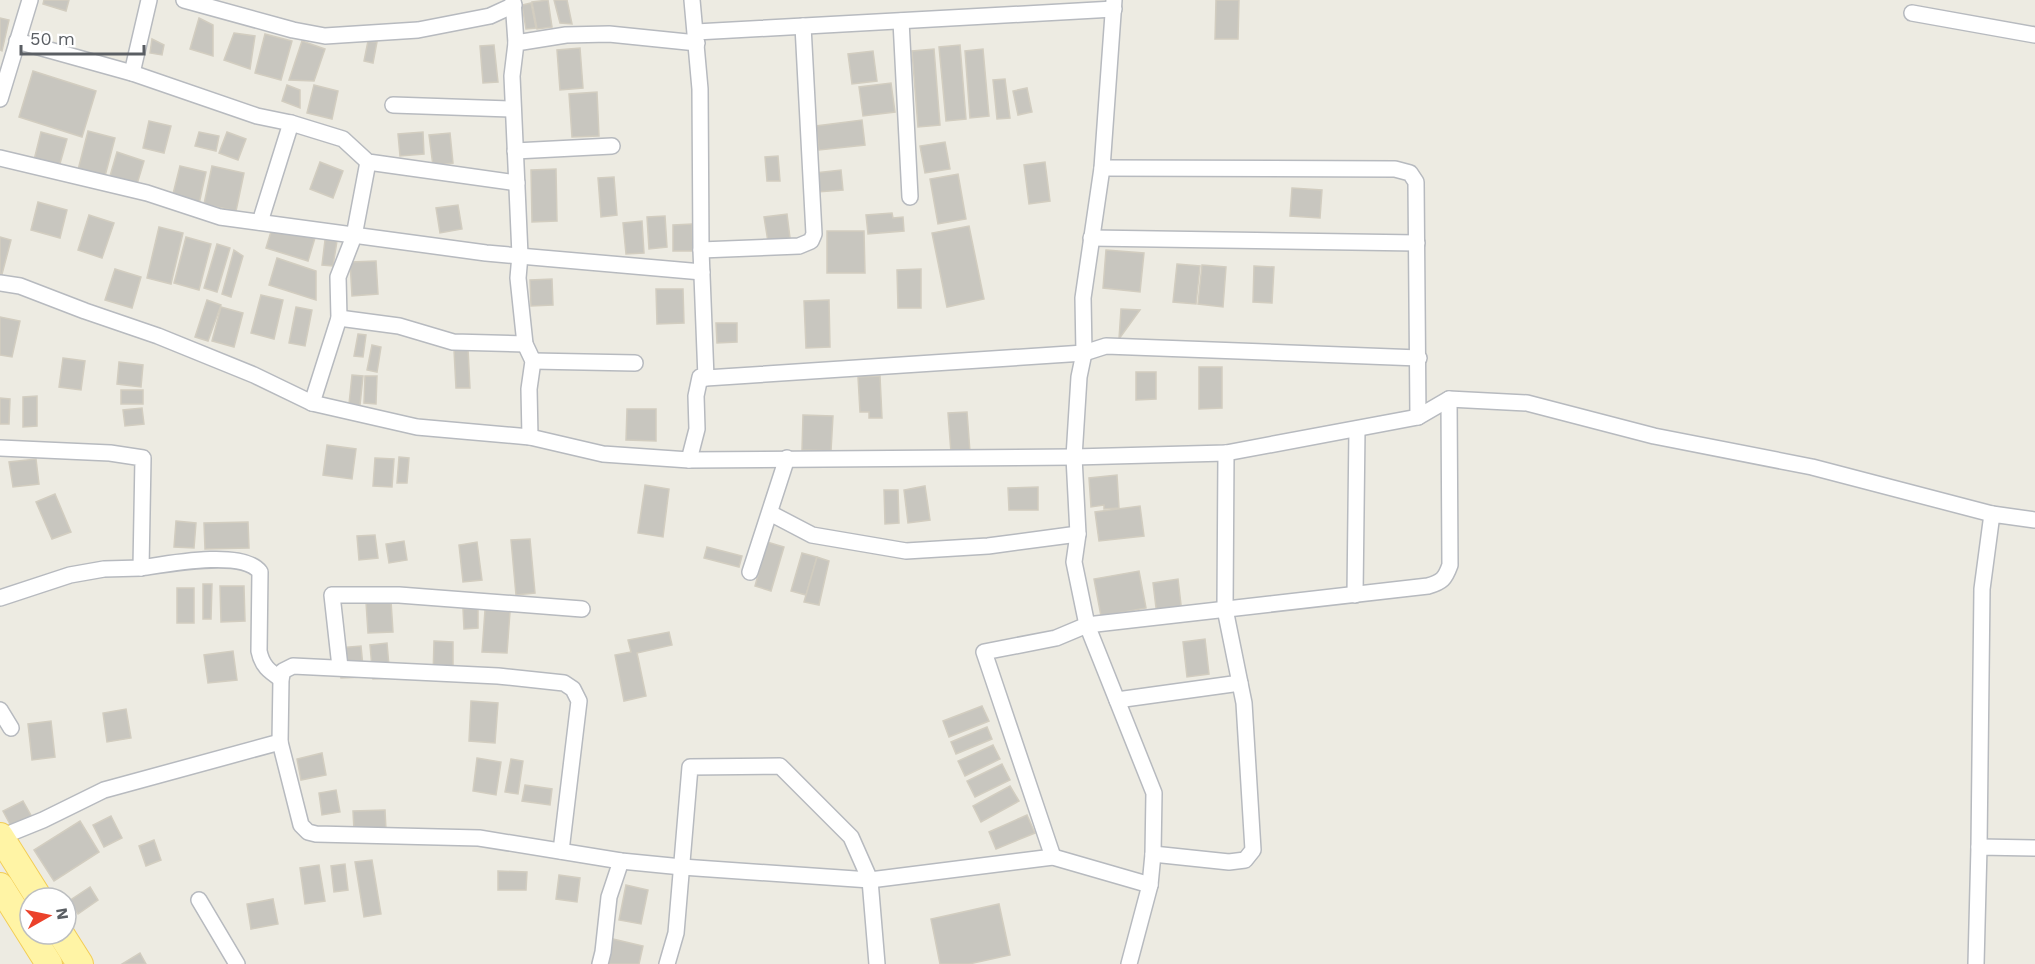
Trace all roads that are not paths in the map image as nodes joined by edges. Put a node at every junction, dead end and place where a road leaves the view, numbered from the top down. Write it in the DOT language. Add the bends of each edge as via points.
graph roads {
  1 [pos="30,0"];
  2 [pos="149,0"];
  3 [pos="184,0"];
  4 [pos="692,0"];
  5 [pos="514,3"];
  6 [pos="1114,5"];
  7 [pos="1912,13"];
  8 [pos="901,21"];
  9 [pos="803,26"];
  10 [pos="2035,35"];
  11 [pos="697,38"];
  12 [pos="17,41"];
  13 [pos="516,43"];
  14 [pos="132,73"];
  15 [pos="0,99"];
  16 [pos="393,105"];
  17 [pos="513,109"];
  18 [pos="291,123"];
  19 [pos="612,146"];
  20 [pos="515,151"];
  21 [pos="0,158"];
  22 [pos="368,162"];
  23 [pos="1102,168"];
  24 [pos="517,183"];
  25 [pos="910,197"];
  26 [pos="260,222"];
  27 [pos="354,236"];
  28 [pos="1090,238"];
  29 [pos="1417,243"];
  30 [pos="702,250"];
  31 [pos="520,255"];
  32 [pos="702,272"];
  33 [pos="0,283"];
  34 [pos="339,318"];
  35 [pos="525,344"];
  36 [pos="1084,353"];
  37 [pos="1419,358"];
  38 [pos="533,361"];
  39 [pos="635,363"];
  40 [pos="706,378"];
  41 [pos="1449,399"];
  42 [pos="312,404"];
  43 [pos="1418,417"];
  44 [pos="1357,429"];
  45 [pos="530,437"];
  46 [pos="0,448"];
  47 [pos="1226,453"];
  48 [pos="1074,457"];
  49 [pos="787,458"];
  50 [pos="689,460"];
  51 [pos="770,513"];
  52 [pos="1992,514"];
  53 [pos="2035,520"];
  54 [pos="1078,534"];
  55 [pos="141,568"];
  56 [pos="750,572"];
  57 [pos="1355,595"];
  58 [pos="0,598"];
  59 [pos="582,609"];
  60 [pos="1225,609"];
  61 [pos="1087,626"];
  62 [pos="339,668"];
  63 [pos="281,679"];
  64 [pos="1240,682"];
  65 [pos="1116,700"];
  66 [pos="0,710"];
  67 [pos="11,728"];
  68 [pos="280,742"];
  69 [pos="0,837"];
  70 [pos="1979,847"];
  71 [pos="2035,848"];
  72 [pos="561,851"];
  73 [pos="1153,854"];
  74 [pos="1053,857"];
  75 [pos="621,861"];
  76 [pos="682,867"];
  77 [pos="870,880"];
  78 [pos="1150,885"];
  79 [pos="0,886"];
  80 [pos="31,886"];
  81 [pos="199,900"];
  82 [pos="69,946"];
  83 [pos="49,964"];
  84 [pos="80,964"];
  85 [pos="237,964"];
  86 [pos="600,964"];
  87 [pos="667,964"];
  88 [pos="877,964"];
  89 [pos="1129,964"];
  90 [pos="1976,964"];
  1 -- 12 [label="street"];
  2 -- 14 [label="street"];
  3 -- 5 [label="street" via="325,36 418,30 490,16"];
  4 -- 11 [label="street"];
  5 -- 13 [label="street"];
  6 -- 8 [label="street"];
  6 -- 23 [label="street"];
  7 -- 10 [label="street"];
  8 -- 9 [label="street"];
  8 -- 25 [label="street"];
  9 -- 11 [label="street"];
  9 -- 30 [label="street" via="814,234 811,241 799,246"];
  11 -- 13 [label="street" via="566,35"];
  11 -- 30 [label="street"];
  12 -- 14 [label="street"];
  12 -- 15 [label="street"];
  13 -- 17 [label="street"];
  14 -- 18 [label="street" via="257,116"];
  16 -- 17 [label="street"];
  17 -- 20 [label="street"];
  18 -- 22 [label="street" via="343,139"];
  18 -- 26 [label="street"];
  19 -- 20 [label="street"];
  20 -- 24 [label="street"];
  21 -- 26 [label="street" via="147,194 220,217"];
  22 -- 24 [label="street"];
  22 -- 27 [label="street"];
  23 -- 28 [label="street"];
  23 -- 29 [label="street" via="1395,169 1410,173 1416,182"];
  24 -- 31 [label="street"];
  26 -- 27 [label="street"];
  27 -- 31 [label="street"];
  27 -- 34 [label="street" via="338,277"];
  28 -- 29 [label="street"];
  28 -- 36 [label="street" via="1083,298"];
  29 -- 37 [label="street"];
  30 -- 32 [label="street"];
  31 -- 32 [label="street"];
  31 -- 35 [label="street" via="518,278"];
  32 -- 40 [label="street"];
  33 -- 42 [label="street" via="20,286 158,336 254,375"];
  34 -- 35 [label="street" via="399,326 453,342"];
  34 -- 42 [label="street"];
  35 -- 38 [label="street"];
  36 -- 37 [label="street" via="1117,346"];
  36 -- 40 [label="street"];
  36 -- 48 [label="street"];
  37 -- 43 [label="street"];
  38 -- 39 [label="street"];
  38 -- 45 [label="street"];
  40 -- 50 [label="street" via="700,377 696,396 697,429"];
  41 -- 43 [label="street"];
  41 -- 52 [label="street" via="1527,403 1654,436 1812,467"];
  41 -- 57 [label="street" via="1450,565 1445,578 1428,586"];
  42 -- 45 [label="street" via="417,427"];
  43 -- 44 [label="street"];
  44 -- 47 [label="street"];
  44 -- 57 [label="street"];
  45 -- 50 [label="street" via="603,454"];
  46 -- 55 [label="street" via="143,458"];
  47 -- 48 [label="street"];
  47 -- 60 [label="street"];
  48 -- 49 [label="street"];
  48 -- 54 [label="street"];
  49 -- 50 [label="street"];
  49 -- 51 [label="street"];
  51 -- 54 [label="street" via="812,535 906,551 988,546"];
  51 -- 56 [label="street"];
  52 -- 53 [label="street"];
  52 -- 70 [label="street" via="1982,589"];
  54 -- 61 [label="street" via="1074,562"];
  55 -- 58 [label="street" via="70,575"];
  55 -- 63 [label="street" via="204,559 255,566 260,572 258,651 266,669"];
  57 -- 60 [label="street"];
  59 -- 62 [label="street" via="399,595 332,595"];
  60 -- 61 [label="street"];
  60 -- 64 [label="street"];
  61 -- 65 [label="street"];
  61 -- 74 [label="street" via="1056,638 984,651"];
  62 -- 63 [label="street" via="293,666 283,671"];
  62 -- 72 [label="street" via="498,676 564,683 573,689 579,701"];
  63 -- 68 [label="street"];
  64 -- 65 [label="street"];
  64 -- 73 [label="street" via="1252,850 1245,860 1229,862"];
  65 -- 73 [label="street" via="1154,793"];
  66 -- 67 [label="street"];
  68 -- 69 [label="street" via="104,790"];
  68 -- 72 [label="street" via="301,825 308,832 479,838"];
  69 -- 80 [label="main road"];
  70 -- 71 [label="street"];
  70 -- 90 [label="street"];
  72 -- 75 [label="street"];
  73 -- 78 [label="street"];
  74 -- 77 [label="street"];
  74 -- 78 [label="street"];
  75 -- 76 [label="street"];
  75 -- 86 [label="street" via="609,897"];
  76 -- 77 [label="street"];
  76 -- 77 [label="street" via="690,767 780,766 851,837"];
  76 -- 87 [label="street" via="676,933"];
  77 -- 88 [label="street"];
  78 -- 89 [label="street"];
  79 -- 83 [label="main road"];
  81 -- 85 [label="street"];
  82 -- 84 [label="main road"];
}
